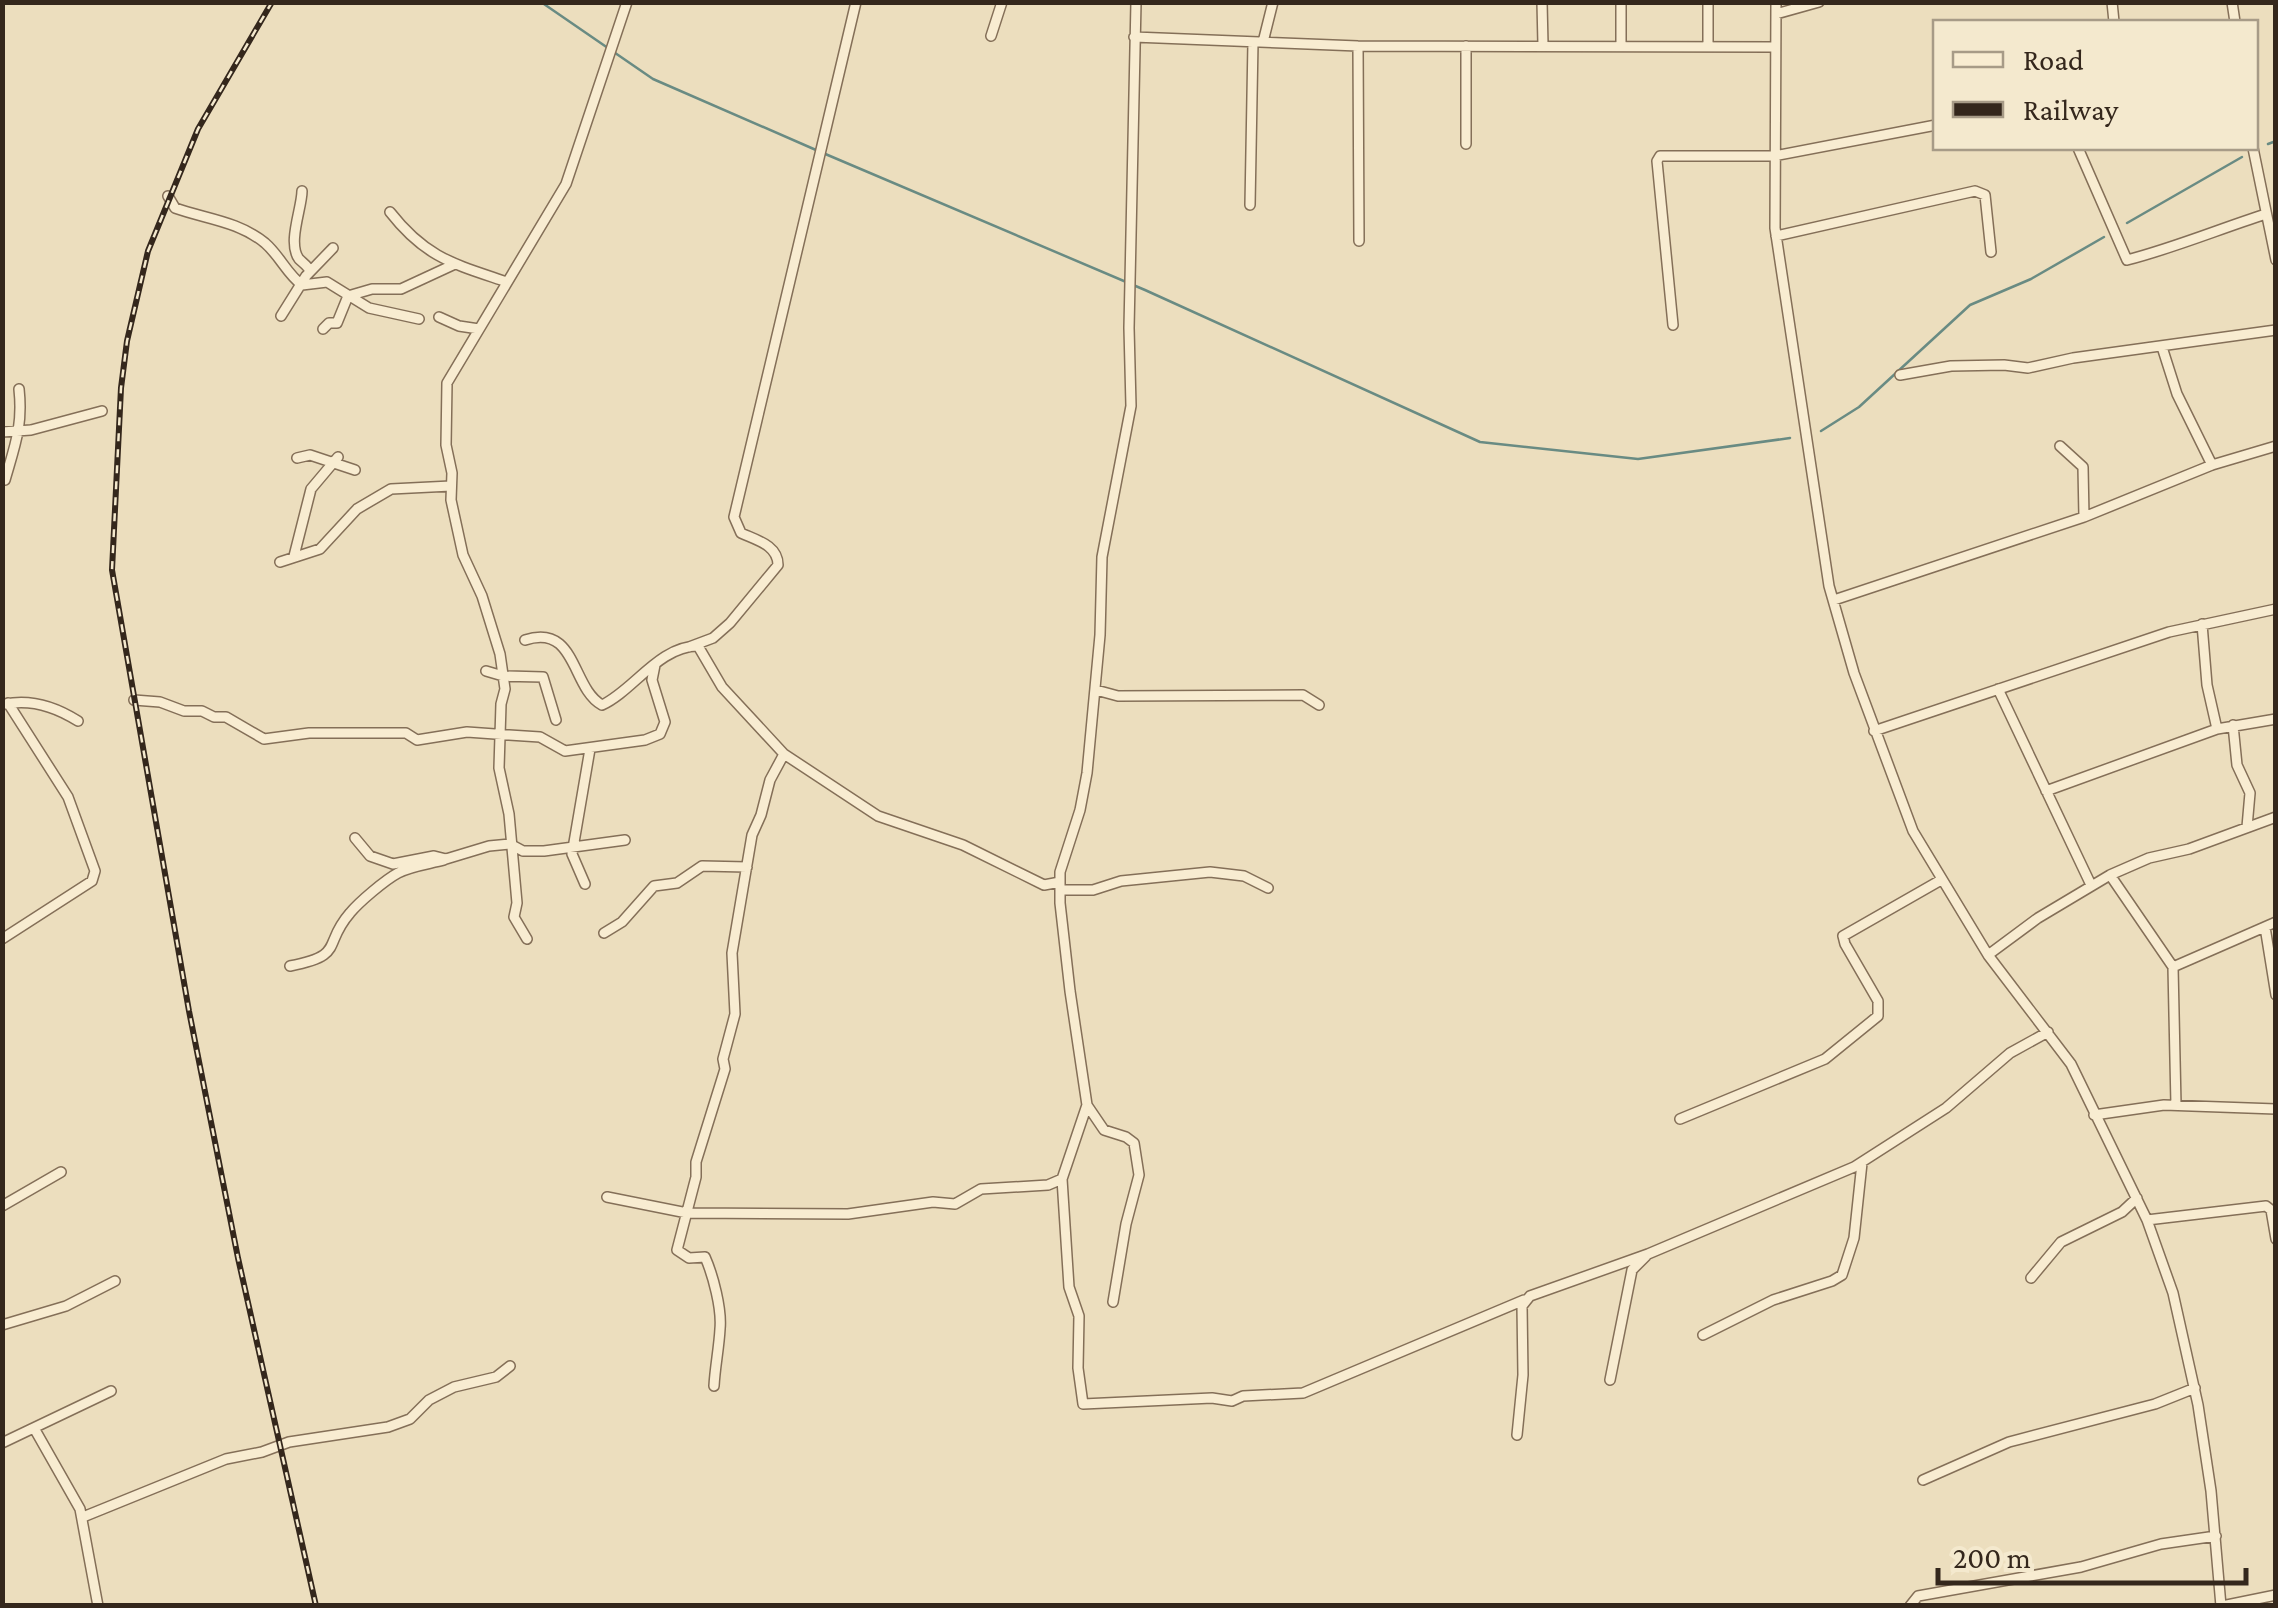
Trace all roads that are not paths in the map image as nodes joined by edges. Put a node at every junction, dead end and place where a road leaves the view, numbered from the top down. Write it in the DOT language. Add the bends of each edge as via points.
graph roads {
  1 [pos="627,2"];
  2 [pos="856,2"];
  3 [pos="1002,2"];
  4 [pos="1136,2"];
  5 [pos="1272,2"];
  6 [pos="1542,2"];
  7 [pos="1621,2"];
  8 [pos="1708,2"];
  9 [pos="1819,2"];
  10 [pos="1776,8"];
  11 [pos="990,36"];
  12 [pos="1134,37"];
  13 [pos="1258,42"];
  14 [pos="1621,45"];
  15 [pos="1358,46"];
  16 [pos="1466,46"];
  17 [pos="1543,46"];
  18 [pos="1708,46"];
  19 [pos="1775,47"];
  20 [pos="1933,126"];
  21 [pos="1466,144"];
  22 [pos="2079,150"];
  23 [pos="2254,150"];
  24 [pos="1774,156"];
  25 [pos="302,192"];
  26 [pos="168,196"];
  27 [pos="1250,204"];
  28 [pos="390,212"];
  29 [pos="2266,214"];
  30 [pos="1776,236"];
  31 [pos="1358,241"];
  32 [pos="333,248"];
  33 [pos="1992,252"];
  34 [pos="2276,260"];
  35 [pos="456,264"];
  36 [pos="310,271"];
  37 [pos="508,282"];
  38 [pos="302,285"];
  39 [pos="348,296"];
  40 [pos="281,316"];
  41 [pos="439,317"];
  42 [pos="420,318"];
  43 [pos="1673,325"];
  44 [pos="323,329"];
  45 [pos="479,329"];
  46 [pos="2276,330"];
  47 [pos="2162,347"];
  48 [pos="1900,375"];
  49 [pos="19,389"];
  50 [pos="102,411"];
  51 [pos="20,431"];
  52 [pos="2,432"];
  53 [pos="2060,446"];
  54 [pos="2276,446"];
  55 [pos="298,458"];
  56 [pos="335,460"];
  57 [pos="2212,465"];
  58 [pos="355,470"];
  59 [pos="5,480"];
  60 [pos="451,486"];
  61 [pos="2084,517"];
  62 [pos="294,556"];
  63 [pos="280,562"];
  64 [pos="1834,600"];
  65 [pos="2276,608"];
  66 [pos="2202,624"];
  67 [pos="524,640"];
  68 [pos="689,646"];
  69 [pos="656,665"];
  70 [pos="486,671"];
  71 [pos="502,676"];
  72 [pos="1998,689"];
  73 [pos="1096,690"];
  74 [pos="134,700"];
  75 [pos="5,704"];
  76 [pos="1319,705"];
  77 [pos="2276,719"];
  78 [pos="556,720"];
  79 [pos="78,721"];
  80 [pos="2233,725"];
  81 [pos="2216,729"];
  82 [pos="1874,732"];
  83 [pos="500,734"];
  84 [pos="590,749"];
  85 [pos="784,754"];
  86 [pos="2046,791"];
  87 [pos="2276,818"];
  88 [pos="2247,827"];
  89 [pos="355,838"];
  90 [pos="624,840"];
  91 [pos="510,844"];
  92 [pos="573,847"];
  93 [pos="446,860"];
  94 [pos="747,867"];
  95 [pos="2110,875"];
  96 [pos="1940,880"];
  97 [pos="585,884"];
  98 [pos="2091,885"];
  99 [pos="1060,886"];
  100 [pos="1268,888"];
  101 [pos="2276,922"];
  102 [pos="2264,926"];
  103 [pos="604,934"];
  104 [pos="527,939"];
  105 [pos="2,940"];
  106 [pos="1988,956"];
  107 [pos="290,966"];
  108 [pos="2173,967"];
  109 [pos="2276,995"];
  110 [pos="2048,1032"];
  111 [pos="1088,1104"];
  112 [pos="2176,1104"];
  113 [pos="2276,1109"];
  114 [pos="2094,1115"];
  115 [pos="1680,1119"];
  116 [pos="1862,1162"];
  117 [pos="61,1172"];
  118 [pos="1062,1179"];
  119 [pos="607,1197"];
  120 [pos="2137,1198"];
  121 [pos="2,1206"];
  122 [pos="688,1212"];
  123 [pos="2147,1220"];
  124 [pos="2276,1240"];
  125 [pos="1648,1254"];
  126 [pos="2031,1278"];
  127 [pos="115,1281"];
  128 [pos="1524,1300"];
  129 [pos="1113,1302"];
  130 [pos="2,1325"];
  131 [pos="1703,1335"];
  132 [pos="510,1366"];
  133 [pos="1610,1380"];
  134 [pos="714,1386"];
  135 [pos="2195,1388"];
  136 [pos="110,1391"];
  137 [pos="34,1428"];
  138 [pos="1517,1436"];
  139 [pos="2,1444"];
  140 [pos="1923,1480"];
  141 [pos="83,1517"];
  142 [pos="2216,1536"];
  143 [pos="2276,1595"];
  144 [pos="98,1606"];
  145 [pos="1910,1606"];
  146 [pos="2222,1606"];
  1 -- 37 [label="street" via="566,184"];
  2 -- 68 [label="street" via="734,517 741,533 772,548 778,565 714,638"];
  3 -- 11 [label="street"];
  4 -- 12 [label="street"];
  5 -- 13 [label="street"];
  6 -- 17 [label="street"];
  7 -- 14 [label="street"];
  8 -- 18 [label="street"];
  9 -- 10 [label="street"];
  10 -- 19 [label="street"];
  12 -- 13 [label="street"];
  12 -- 73 [label="street" via="1131,406 1102,558"];
  13 -- 15 [label="street"];
  13 -- 27 [label="street"];
  14 -- 17 [label="street"];
  14 -- 18 [label="street"];
  15 -- 16 [label="street"];
  15 -- 31 [label="street"];
  16 -- 17 [label="street"];
  16 -- 21 [label="street"];
  18 -- 19 [label="street"];
  19 -- 24 [label="street"];
  20 -- 24 [label="street"];
  22 -- 29 [label="street" via="2126,260"];
  23 -- 29 [label="street"];
  24 -- 30 [label="street"];
  24 -- 43 [label="street" via="1658,157"];
  25 -- 36 [label="street" via="297,255"];
  26 -- 38 [label="street" via="175,208 252,234"];
  28 -- 35 [label="street" via="414,241"];
  29 -- 34 [label="street"];
  30 -- 33 [label="street" via="1975,190 1985,195"];
  30 -- 64 [label="street"];
  32 -- 36 [label="street"];
  35 -- 37 [label="street"];
  35 -- 39 [label="street" via="400,289"];
  36 -- 38 [label="street"];
  37 -- 45 [label="street"];
  38 -- 39 [label="street" via="327,282"];
  38 -- 40 [label="street"];
  39 -- 42 [label="street" via="382,312"];
  39 -- 44 [label="street" via="337,323"];
  41 -- 45 [label="street"];
  45 -- 60 [label="street" via="447,383"];
  46 -- 47 [label="street"];
  47 -- 48 [label="street" via="2028,368 1951,366"];
  47 -- 57 [label="street"];
  49 -- 51 [label="street"];
  50 -- 51 [label="street"];
  51 -- 52 [label="street"];
  51 -- 59 [label="street"];
  53 -- 61 [label="street" via="2083,467"];
  54 -- 57 [label="street"];
  55 -- 56 [label="street"];
  56 -- 58 [label="street"];
  56 -- 62 [label="street" via="312,489"];
  57 -- 61 [label="street"];
  60 -- 62 [label="street" via="391,489 357,508 320,549"];
  60 -- 71 [label="street" via="463,555 487,610"];
  61 -- 64 [label="street"];
  62 -- 63 [label="street"];
  64 -- 82 [label="street"];
  65 -- 66 [label="street"];
  66 -- 72 [label="street"];
  66 -- 81 [label="street"];
  67 -- 69 [label="street" via="545,638 564,648 587,692 602,705"];
  68 -- 69 [label="street"];
  68 -- 85 [label="street" via="698,646 722,687"];
  69 -- 84 [label="street" via="652,680 665,722 660,734"];
  70 -- 71 [label="street"];
  71 -- 78 [label="street" via="543,677"];
  71 -- 83 [label="street"];
  72 -- 82 [label="street"];
  72 -- 86 [label="street"];
  73 -- 76 [label="street" via="1118,696 1302,695"];
  73 -- 99 [label="street" via="1086,784"];
  74 -- 83 [label="street" via="226,718 264,739 329,732 406,733 417,740 455,732"];
  75 -- 79 [label="street" via="26,700"];
  75 -- 105 [label="street" via="48,760 95,870 92,881"];
  77 -- 80 [label="street"];
  80 -- 81 [label="street"];
  80 -- 88 [label="street" via="2237,765 2250,793"];
  81 -- 86 [label="street"];
  82 -- 96 [label="street"];
  83 -- 84 [label="street" via="540,738 565,751"];
  83 -- 91 [label="street"];
  84 -- 92 [label="street"];
  85 -- 94 [label="street" via="770,780"];
  85 -- 99 [label="street" via="878,816"];
  86 -- 98 [label="street"];
  87 -- 88 [label="street"];
  88 -- 95 [label="street"];
  89 -- 93 [label="street" via="380,862"];
  90 -- 92 [label="street"];
  91 -- 92 [label="street" via="523,851"];
  91 -- 93 [label="street"];
  91 -- 104 [label="street" via="514,917"];
  92 -- 97 [label="street"];
  93 -- 107 [label="street" via="399,873 352,910 332,948 315,962"];
  94 -- 103 [label="street" via="702,866 677,883 654,886"];
  94 -- 122 [label="street" via="732,954 735,1014"];
  95 -- 98 [label="street"];
  95 -- 108 [label="street"];
  96 -- 106 [label="street"];
  96 -- 115 [label="street" via="1843,936 1878,1001 1878,1016 1825,1059"];
  98 -- 106 [label="street"];
  99 -- 100 [label="street" via="1093,890 1210,872 1244,876"];
  99 -- 111 [label="street"];
  101 -- 102 [label="street"];
  102 -- 108 [label="street"];
  102 -- 109 [label="street"];
  106 -- 110 [label="street"];
  108 -- 112 [label="street"];
  110 -- 114 [label="street"];
  110 -- 116 [label="street"];
  111 -- 118 [label="street"];
  111 -- 129 [label="street" via="1104,1130 1126,1136 1136,1148 1140,1181"];
  112 -- 113 [label="street"];
  112 -- 114 [label="street"];
  114 -- 120 [label="street"];
  116 -- 125 [label="street"];
  116 -- 131 [label="street" via="1854,1238 1842,1274"];
  117 -- 121 [label="street"];
  118 -- 122 [label="street" via="981,1189 954,1204 848,1214"];
  118 -- 128 [label="street" via="1069,1287 1080,1316 1083,1404 1302,1393"];
  119 -- 122 [label="street"];
  120 -- 123 [label="street"];
  120 -- 126 [label="street" via="2061,1242"];
  122 -- 134 [label="street" via="677,1250 688,1258 705,1257 710,1267 721,1327"];
  123 -- 124 [label="street" via="2266,1206"];
  123 -- 135 [label="street"];
  125 -- 128 [label="street"];
  125 -- 133 [label="street" via="1632,1270"];
  127 -- 130 [label="street" via="66,1306"];
  128 -- 138 [label="street"];
  132 -- 141 [label="street" via="428,1400 388,1427 226,1459"];
  135 -- 140 [label="street" via="2009,1442"];
  135 -- 142 [label="street"];
  136 -- 137 [label="street"];
  137 -- 139 [label="street"];
  137 -- 141 [label="street"];
  141 -- 144 [label="street"];
  142 -- 145 [label="street" via="1918,1596"];
  142 -- 146 [label="street"];
  143 -- 146 [label="street"];
}
